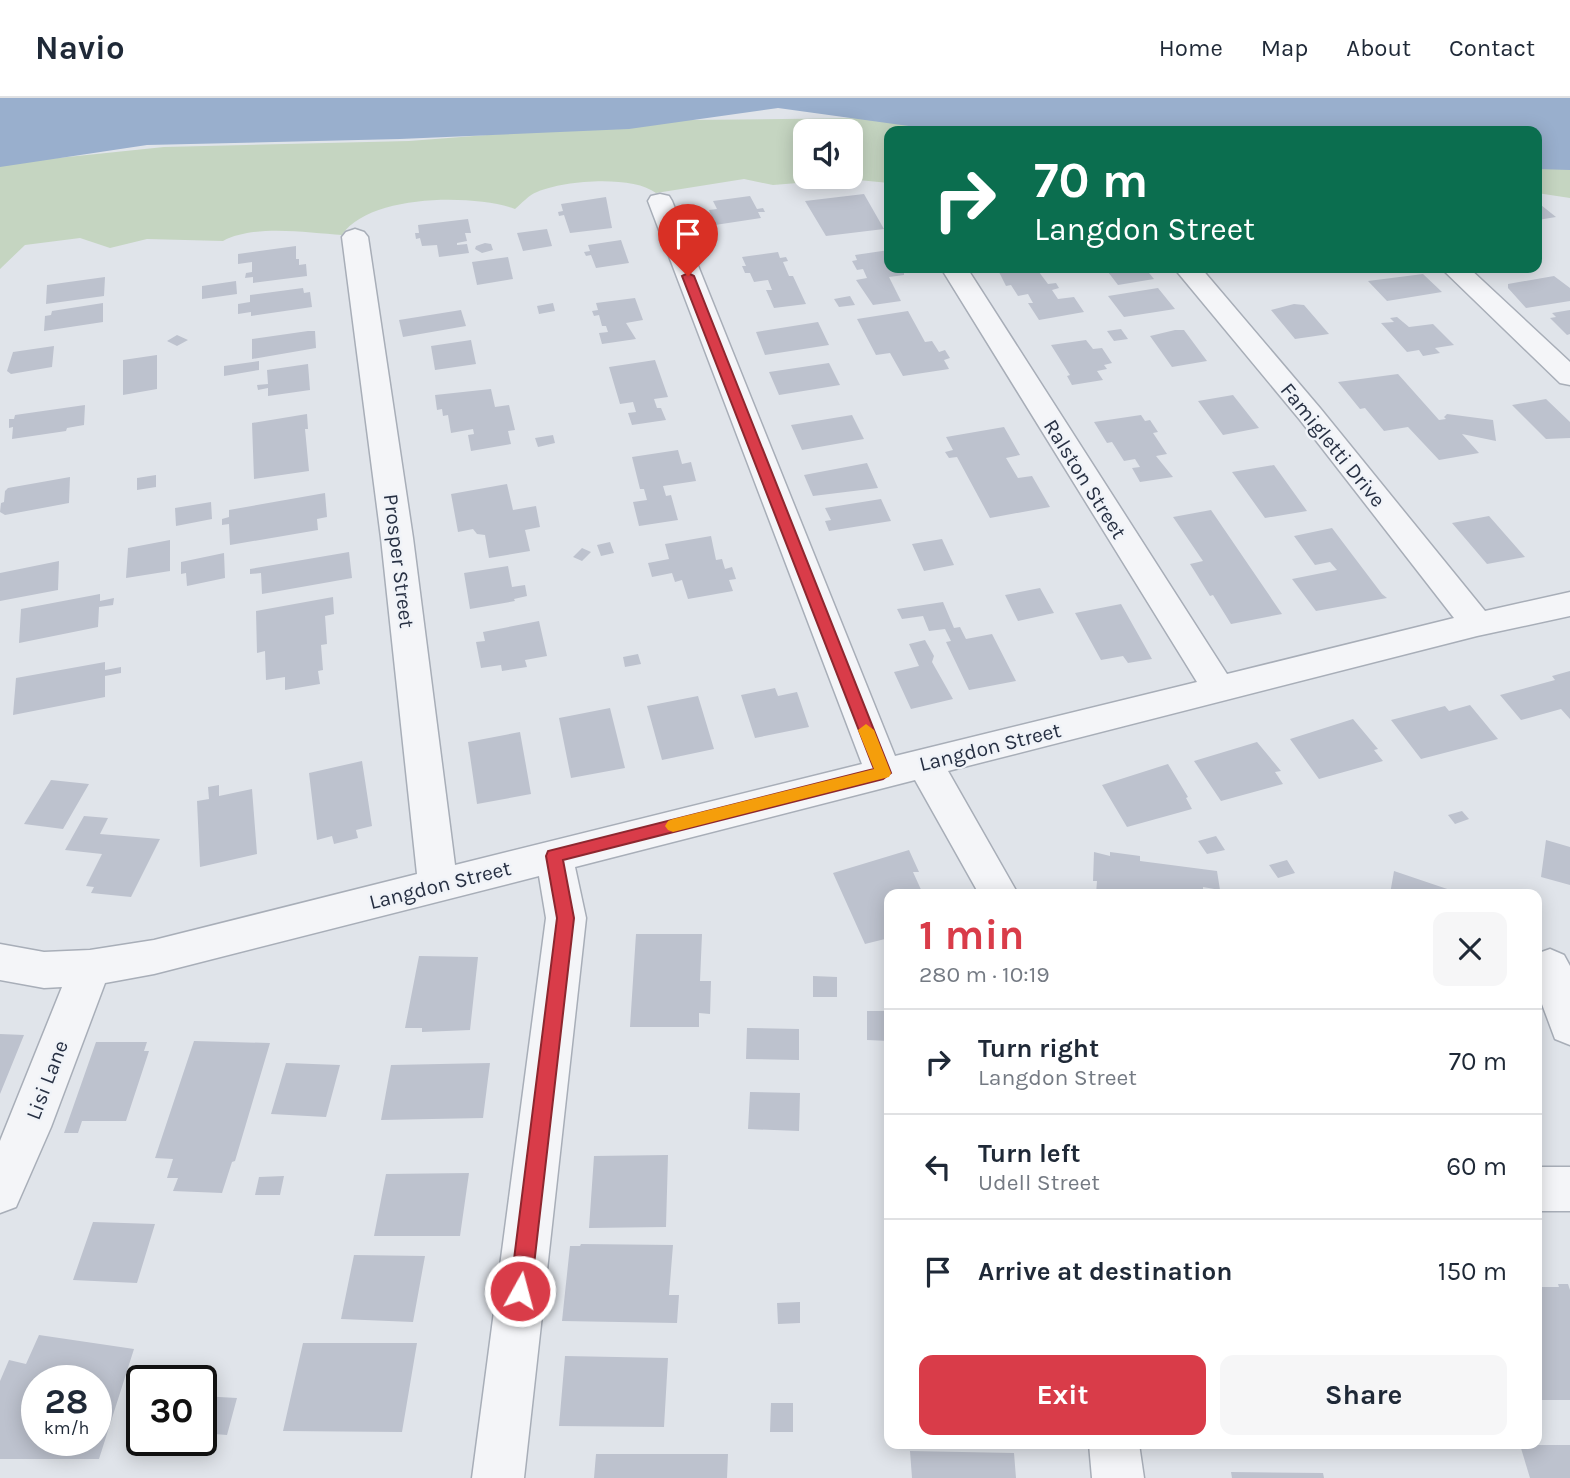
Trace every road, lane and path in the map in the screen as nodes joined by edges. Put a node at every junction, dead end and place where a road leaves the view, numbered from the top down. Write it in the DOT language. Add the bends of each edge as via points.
graph roads {
  1 [pos="660,201"];
  2 [pos="355,237"];
  3 [pos="957,273"];
  4 [pos="1191,273"];
  5 [pos="1459,273"];
  6 [pos="1570,377"];
  7 [pos="1570,604"];
  8 [pos="1477,624"];
  9 [pos="1219,689"];
  10 [pos="925,764"];
  11 [pos="883,773"];
  12 [pos="554,856"];
  13 [pos="438,886"];
  14 [pos="996,889"];
  15 [pos="0,962"];
  16 [pos="1550,967"];
  17 [pos="90,968"];
  18 [pos="1570,1027"];
  19 [pos="1542,1189"];
  20 [pos="1570,1189"];
  21 [pos="0,1191"];
  22 [pos="1115,1449"];
  23 [pos="498,1478"];
  24 [pos="1118,1478"];
  1 -- 11 [label="street"];
  2 -- 13 [label="street, Prosper Street" via="399,551"];
  3 -- 9 [label="street, Ralston Street"];
  4 -- 8 [label="street, Famigletti Drive"];
  5 -- 6 [label="street"];
  7 -- 8 [label="street, Langdon Street"];
  8 -- 9 [label="street, Langdon Street"];
  9 -- 10 [label="street, Langdon Street"];
  10 -- 11 [label="street, Langdon Street"];
  10 -- 14 [label="street"];
  11 -- 12 [label="street, Langdon Street"];
  12 -- 13 [label="street, Langdon Street"];
  12 -- 23 [label="street" via="566,918"];
  13 -- 17 [label="street, Langdon Street" via="154,957"];
  15 -- 17 [label="street, Langdon Street" via="44,970"];
  16 -- 18 [label="street"];
  17 -- 21 [label="street, Lisi Lane"];
  19 -- 20 [label="street"];
  22 -- 24 [label="street"];
}
